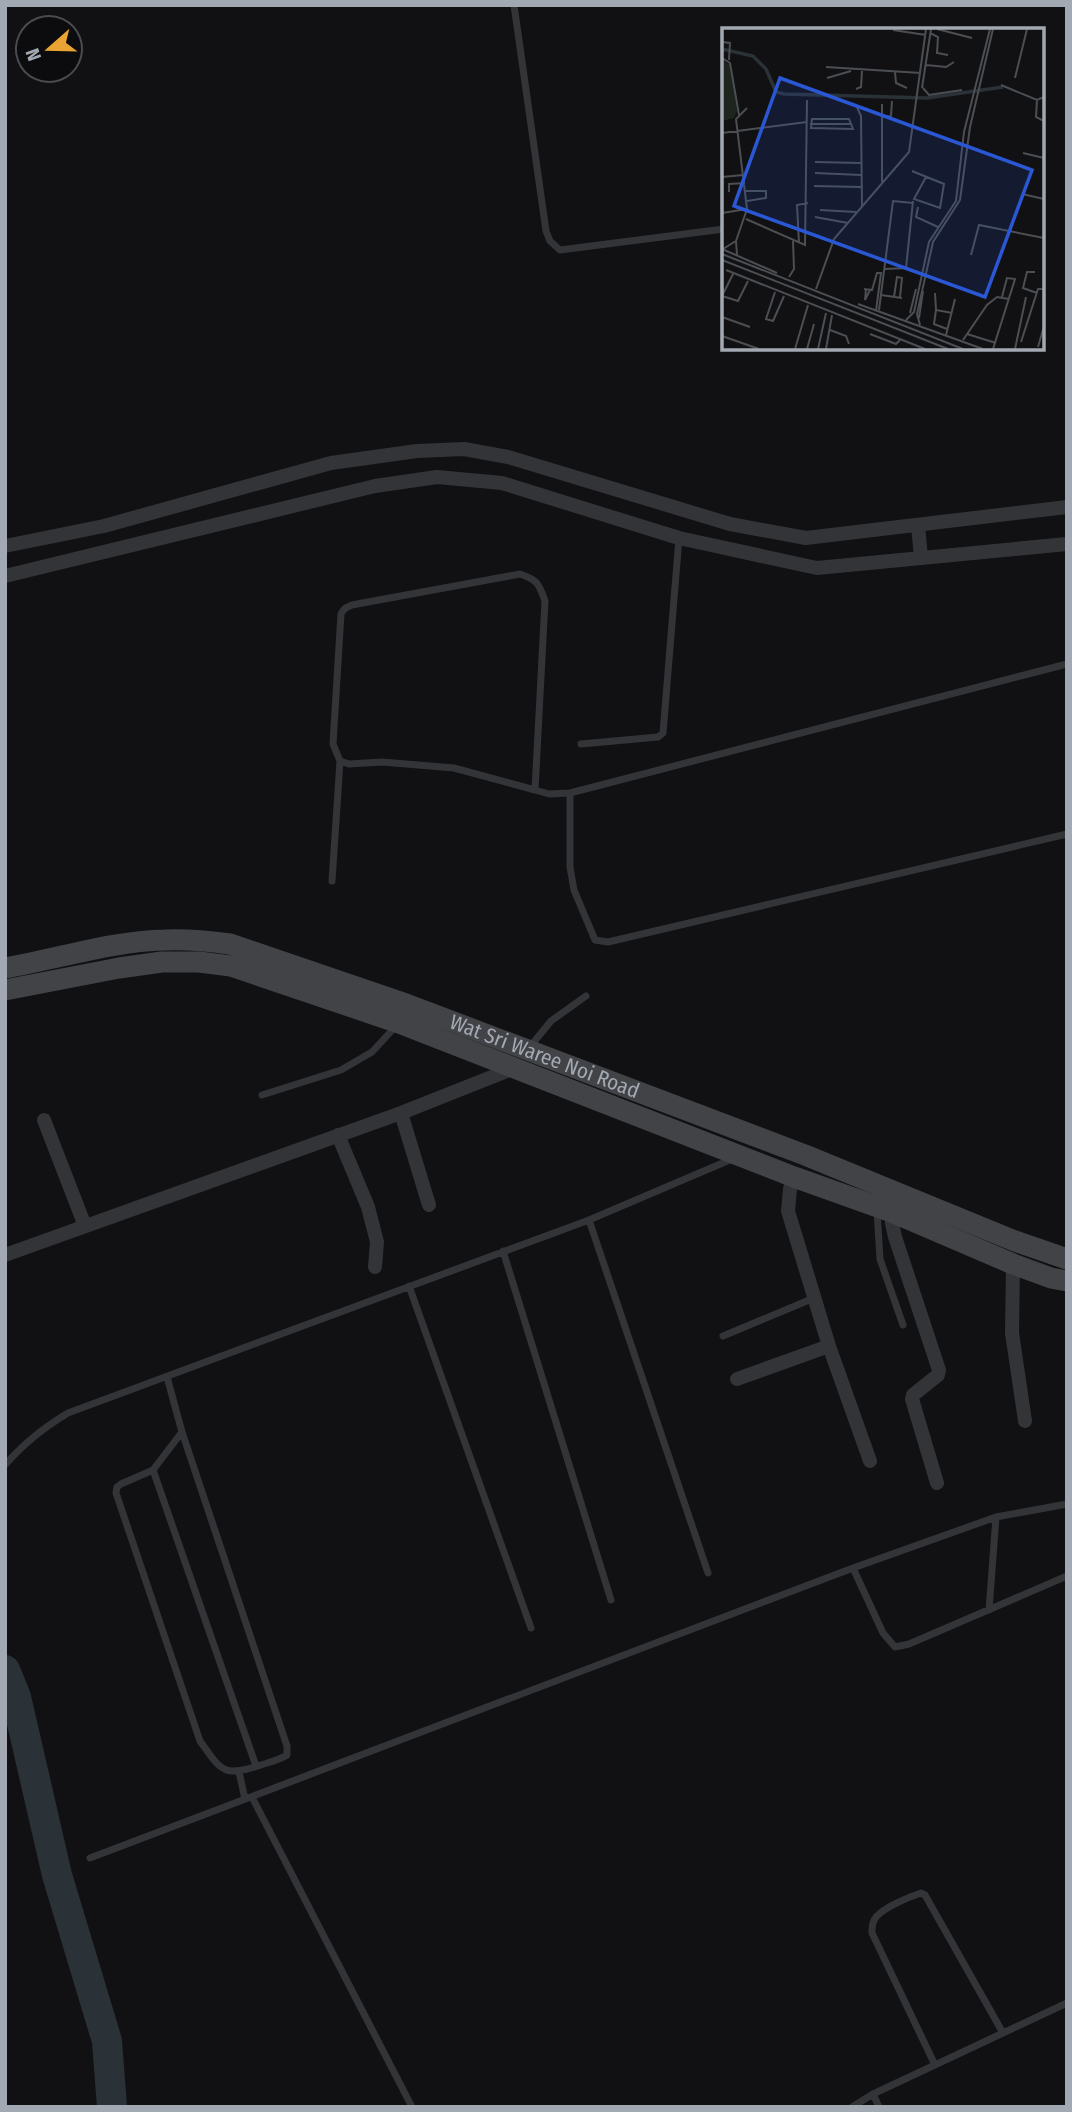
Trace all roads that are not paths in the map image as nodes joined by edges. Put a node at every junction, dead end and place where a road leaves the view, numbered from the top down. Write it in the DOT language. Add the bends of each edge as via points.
graph roads {
  1 [pos="514,5"];
  2 [pos="722,229"];
  3 [pos="1067,508"];
  4 [pos="918,525"];
  5 [pos="104,526"];
  6 [pos="679,538"];
  7 [pos="1067,544"];
  8 [pos="5,545"];
  9 [pos="109,551"];
  10 [pos="921,558"];
  11 [pos="5,576"];
  12 [pos="1067,664"];
  13 [pos="581,744"];
  14 [pos="340,761"];
  15 [pos="535,790"];
  16 [pos="570,793"];
  17 [pos="1067,834"];
  18 [pos="332,881"];
  19 [pos="5,968"];
  20 [pos="5,990"];
  21 [pos="586,996"];
  22 [pos="399,1023"];
  23 [pos="527,1051"];
  24 [pos="512,1069"];
  25 [pos="262,1095"];
  26 [pos="401,1113"];
  27 [pos="44,1120"];
  28 [pos="338,1135"];
  29 [pos="740,1156"];
  30 [pos="794,1177"];
  31 [pos="429,1205"];
  32 [pos="885,1209"];
  33 [pos="589,1220"];
  34 [pos="85,1226"];
  35 [pos="7,1250"];
  36 [pos="503,1251"];
  37 [pos="1067,1259"];
  38 [pos="1013,1264"];
  39 [pos="375,1267"];
  40 [pos="1067,1281"];
  41 [pos="410,1286"];
  42 [pos="814,1298"];
  43 [pos="903,1325"];
  44 [pos="723,1336"];
  45 [pos="829,1346"];
  46 [pos="167,1377"];
  47 [pos="737,1379"];
  48 [pos="1025,1421"];
  49 [pos="182,1432"];
  50 [pos="870,1461"];
  51 [pos="5,1465"];
  52 [pos="153,1470"];
  53 [pos="937,1483"];
  54 [pos="1067,1504"];
  55 [pos="996,1517"];
  56 [pos="853,1568"];
  57 [pos="708,1573"];
  58 [pos="1067,1576"];
  59 [pos="611,1600"];
  60 [pos="989,1610"];
  61 [pos="531,1628"];
  62 [pos="256,1766"];
  63 [pos="239,1772"];
  64 [pos="249,1798"];
  65 [pos="90,1858"];
  66 [pos="1066,2006"];
  67 [pos="1003,2033"];
  68 [pos="935,2065"];
  69 [pos="873,2094"];
  70 [pos="412,2107"];
  71 [pos="852,2107"];
  72 [pos="879,2107"];
  1 -- 2 [label="lane" via="550,241 560,250"];
  3 -- 4 [label="street"];
  4 -- 5 [label="street" via="806,538 730,524 508,457 464,449 331,463"];
  4 -- 10 [label="street"];
  5 -- 8 [label="street"];
  5 -- 9 [label="street"];
  6 -- 9 [label="street" via="502,483 437,477 375,485"];
  6 -- 10 [label="street" via="817,568"];
  6 -- 13 [label="lane" via="663,733"];
  7 -- 10 [label="street"];
  9 -- 11 [label="street"];
  12 -- 16 [label="lane"];
  14 -- 15 [label="lane" via="454,768"];
  14 -- 15 [label="lane" via="333,744 342,610 520,574 535,579 545,601"];
  14 -- 18 [label="lane"];
  15 -- 16 [label="lane"];
  16 -- 17 [label="lane" via="572,879 581,909 600,942"];
  19 -- 23 [label="main road, Wat Sri Waree Noi Road" via="140,942 230,944"];
  20 -- 22 [label="main road, Wat Sri Waree Noi Road" via="119,968 199,962 230,966"];
  21 -- 23 [label="lane" via="551,1021"];
  22 -- 24 [label="main road, Wat Sri Waree Noi Road"];
  22 -- 25 [label="lane" via="372,1052 341,1070"];
  23 -- 37 [label="main road, Wat Sri Waree Noi Road"];
  24 -- 26 [label="street"];
  24 -- 29 [label="main road, Wat Sri Waree Noi Road"];
  26 -- 28 [label="street"];
  26 -- 31 [label="street"];
  27 -- 34 [label="street"];
  28 -- 34 [label="street"];
  28 -- 39 [label="street" via="368,1207 377,1242"];
  29 -- 30 [label="main road, Wat Sri Waree Noi Road"];
  29 -- 33 [label="lane"];
  30 -- 32 [label="main road, Wat Sri Waree Noi Road"];
  30 -- 42 [label="street" via="788,1212"];
  32 -- 38 [label="main road, Wat Sri Waree Noi Road"];
  32 -- 43 [label="lane" via="880,1259"];
  32 -- 53 [label="street" via="939,1370 912,1399"];
  33 -- 36 [label="lane"];
  33 -- 57 [label="lane"];
  34 -- 35 [label="street"];
  36 -- 41 [label="lane"];
  36 -- 59 [label="lane"];
  38 -- 40 [label="main road, Wat Sri Waree Noi Road"];
  38 -- 48 [label="street" via="1013,1333"];
  41 -- 46 [label="lane"];
  41 -- 61 [label="lane"];
  42 -- 44 [label="lane"];
  42 -- 45 [label="street"];
  45 -- 47 [label="street"];
  45 -- 50 [label="street"];
  46 -- 49 [label="lane"];
  46 -- 51 [label="lane" via="68,1413 21,1446"];
  49 -- 52 [label="lane"];
  49 -- 62 [label="lane" via="286,1746 287,1755"];
  52 -- 62 [label="lane"];
  52 -- 63 [label="lane" via="121,1484 116,1493 200,1741 216,1764"];
  54 -- 55 [label="lane"];
  55 -- 56 [label="lane"];
  55 -- 60 [label="lane"];
  56 -- 60 [label="lane" via="883,1633 895,1647"];
  56 -- 64 [label="lane"];
  58 -- 60 [label="lane"];
  62 -- 63 [label="lane"];
  63 -- 64 [label="lane"];
  64 -- 65 [label="lane"];
  64 -- 70 [label="lane"];
  66 -- 67 [label="lane"];
  67 -- 68 [label="lane"];
  67 -- 68 [label="lane" via="925,1895 910,1896 877,1915 872,1933"];
  68 -- 69 [label="lane"];
  69 -- 71 [label="lane"];
  69 -- 72 [label="lane"];
}
